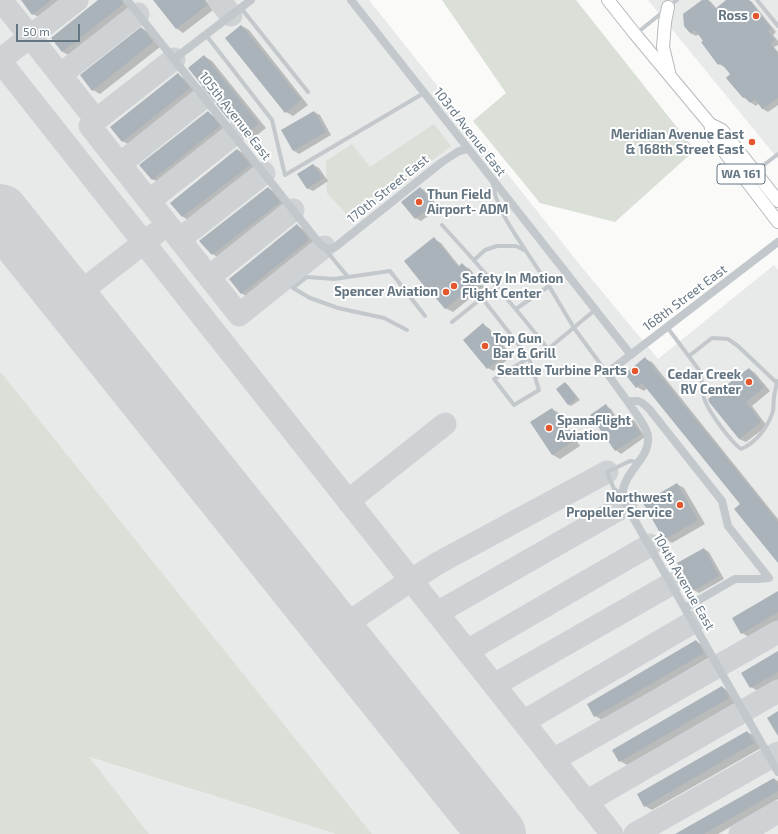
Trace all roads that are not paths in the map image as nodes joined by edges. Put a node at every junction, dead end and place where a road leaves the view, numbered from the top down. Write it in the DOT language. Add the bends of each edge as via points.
graph roads {
  1 [pos="127,0"];
  2 [pos="251,0"];
  3 [pos="351,0"];
  4 [pos="608,0"];
  5 [pos="757,0"];
  6 [pos="672,4"];
  7 [pos="241,8"];
  8 [pos="778,26"];
  9 [pos="206,34"];
  10 [pos="635,34"];
  11 [pos="174,59"];
  12 [pos="670,75"];
  13 [pos="308,92"];
  14 [pos="424,93"];
  15 [pos="710,124"];
  16 [pos="468,149"];
  17 [pos="778,154"];
  18 [pos="756,172"];
  19 [pos="491,178"];
  20 [pos="778,201"];
  21 [pos="778,222"];
  22 [pos="442,225"];
  23 [pos="778,242"];
  24 [pos="324,247"];
  25 [pos="526,251"];
  26 [pos="474,260"];
  27 [pos="348,277"];
  28 [pos="497,286"];
  29 [pos="549,286"];
  30 [pos="482,298"];
  31 [pos="516,309"];
  32 [pos="596,310"];
  33 [pos="426,316"];
  34 [pos="452,322"];
  35 [pos="667,327"];
  36 [pos="574,328"];
  37 [pos="407,330"];
  38 [pos="548,349"];
  39 [pos="631,355"];
  40 [pos="689,356"];
  41 [pos="529,358"];
  42 [pos="607,373"];
  43 [pos="777,382"];
  44 [pos="628,402"];
  45 [pos="638,462"];
  46 [pos="623,494"];
  47 [pos="685,608"];
  48 [pos="778,772"];
  1 -- 11 [label="street, 105th Avenue East"];
  2 -- 7 [label="street"];
  3 -- 14 [label="street, 103rd Avenue East"];
  4 -- 10 [label="main road, WA 161"];
  5 -- 8 [label="lane"];
  6 -- 10 [label="lane"];
  6 -- 12 [label="main road" via="665,22 663,47"];
  7 -- 9 [label="street"];
  7 -- 13 [label="lane"];
  9 -- 11 [label="street"];
  9 -- 14 [label="lane" via="272,120 285,175"];
  10 -- 12 [label="main road, WA 161"];
  11 -- 24 [label="street, 105th Avenue East"];
  12 -- 15 [label="main road, WA 161"];
  14 -- 16 [label="street, 103rd Avenue East"];
  15 -- 18 [label="main road, WA 161" via="722,130"];
  15 -- 21 [label="main road, WA 161" via="713,137"];
  16 -- 19 [label="street, 103rd Avenue East"];
  16 -- 24 [label="street, 170th Street East" via="459,151 442,162 334,248"];
  17 -- 18 [label="lane"];
  18 -- 20 [label="main road, WA 161"];
  19 -- 25 [label="lane" via="502,214"];
  19 -- 32 [label="street, 103rd Avenue East"];
  22 -- 26 [label="lane"];
  23 -- 35 [label="street, 168th Street East"];
  24 -- 27 [label="lane"];
  25 -- 26 [label="lane" via="516,246 497,246 485,250"];
  25 -- 29 [label="lane"];
  26 -- 28 [label="lane"];
  27 -- 33 [label="lane" via="390,271"];
  27 -- 37 [label="lane" via="307,277 293,288 310,298 338,308 384,318"];
  28 -- 30 [label="lane"];
  28 -- 31 [label="lane"];
  29 -- 31 [label="lane"];
  29 -- 36 [label="lane"];
  30 -- 34 [label="lane"];
  30 -- 41 [label="lane"];
  31 -- 38 [label="lane"];
  32 -- 36 [label="lane"];
  32 -- 39 [label="street, 103rd Avenue East"];
  35 -- 39 [label="street, 168th Street East"];
  35 -- 40 [label="lane"];
  36 -- 38 [label="lane"];
  36 -- 42 [label="lane"];
  38 -- 41 [label="lane"];
  39 -- 42 [label="street, 168th Street East"];
  40 -- 43 [label="lane" via="712,338 728,339"];
  40 -- 43 [label="lane" via="702,378 707,406 736,446 741,449 765,429 773,410"];
  41 -- 41 [label="lane" via="494,379 514,405 539,390"];
  42 -- 44 [label="street"];
  44 -- 45 [label="street" via="648,436 648,444"];
  44 -- 47 [label="street" via="640,401 650,410 722,501 728,526 769,578 735,579"];
  45 -- 46 [label="street" via="627,480"];
  45 -- 46 [label="lane" via="630,461 606,472 614,489"];
  46 -- 47 [label="street, 104th Avenue East" via="626,505"];
  47 -- 48 [label="street, 104th Avenue East"];
}
